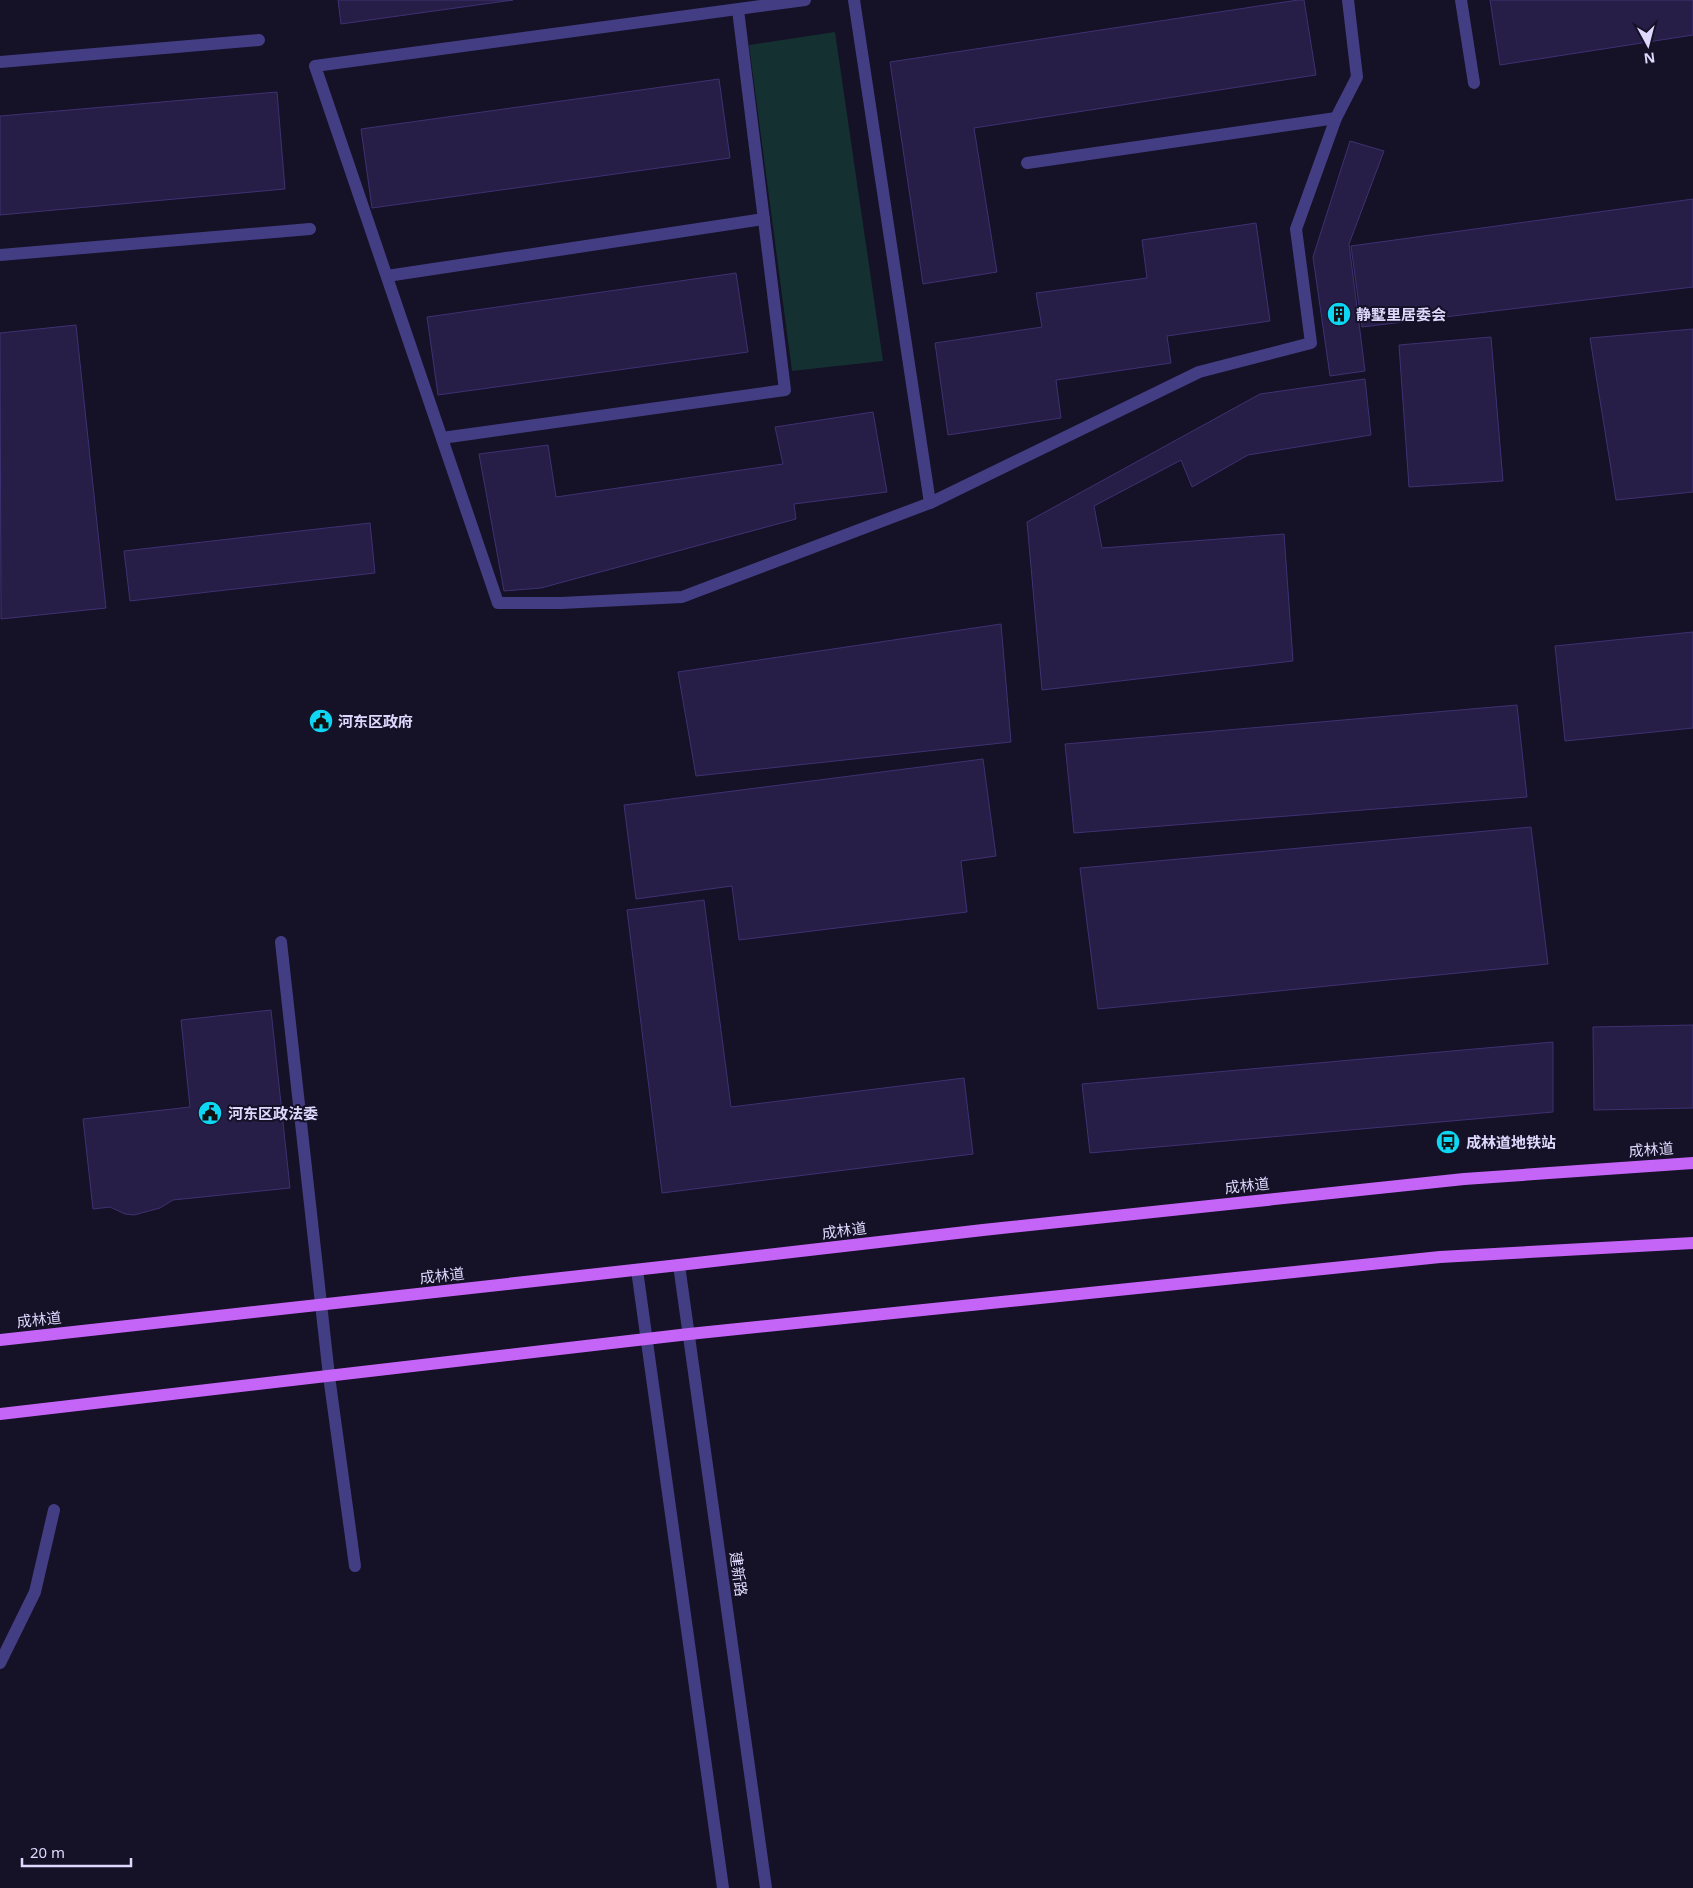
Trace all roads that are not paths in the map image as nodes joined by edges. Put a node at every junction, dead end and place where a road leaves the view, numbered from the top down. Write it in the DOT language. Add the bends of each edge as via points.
graph roads {
  1 [pos="806,0"];
  2 [pos="854,0"];
  3 [pos="1348,0"];
  4 [pos="1461,0"];
  5 [pos="738,10"];
  6 [pos="260,40"];
  7 [pos="0,62"];
  8 [pos="1474,84"];
  9 [pos="1336,118"];
  10 [pos="1027,163"];
  11 [pos="764,219"];
  12 [pos="310,229"];
  13 [pos="0,255"];
  14 [pos="387,276"];
  15 [pos="442,438"];
  16 [pos="930,503"];
  17 [pos="281,942"];
  18 [pos="1693,1163"];
  19 [pos="1693,1243"];
  20 [pos="679,1265"];
  21 [pos="637,1270"];
  22 [pos="320,1304"];
  23 [pos="689,1334"];
  24 [pos="0,1340"];
  25 [pos="648,1340"];
  26 [pos="329,1376"];
  27 [pos="0,1414"];
  28 [pos="54,1510"];
  29 [pos="355,1566"];
  30 [pos="0,1664"];
  31 [pos="723,1888"];
  32 [pos="766,1888"];
  1 -- 5 [label="street"];
  2 -- 16 [label="street"];
  3 -- 9 [label="street" via="1356,77"];
  4 -- 8 [label="street"];
  5 -- 11 [label="street"];
  5 -- 14 [label="street" via="315,66"];
  6 -- 7 [label="street"];
  9 -- 10 [label="street"];
  9 -- 16 [label="street" via="1296,229 1311,343 1199,372"];
  11 -- 14 [label="street"];
  11 -- 15 [label="street" via="785,390"];
  12 -- 13 [label="street"];
  14 -- 15 [label="street"];
  15 -- 16 [label="street" via="498,603 561,604 682,596"];
  17 -- 22 [label="street"];
  18 -- 20 [label="main road, 成林道" via="1464,1179"];
  19 -- 23 [label="main road" via="1440,1257"];
  20 -- 21 [label="main road, 成林道"];
  20 -- 23 [label="street, 建新路"];
  21 -- 22 [label="main road, 成林道"];
  21 -- 25 [label="street"];
  22 -- 24 [label="main road, 成林道"];
  22 -- 26 [label="street"];
  23 -- 25 [label="main road"];
  23 -- 32 [label="street, 建新路"];
  25 -- 26 [label="main road"];
  25 -- 31 [label="street"];
  26 -- 27 [label="main road"];
  26 -- 29 [label="street"];
  28 -- 30 [label="street" via="35,1592"];
}
